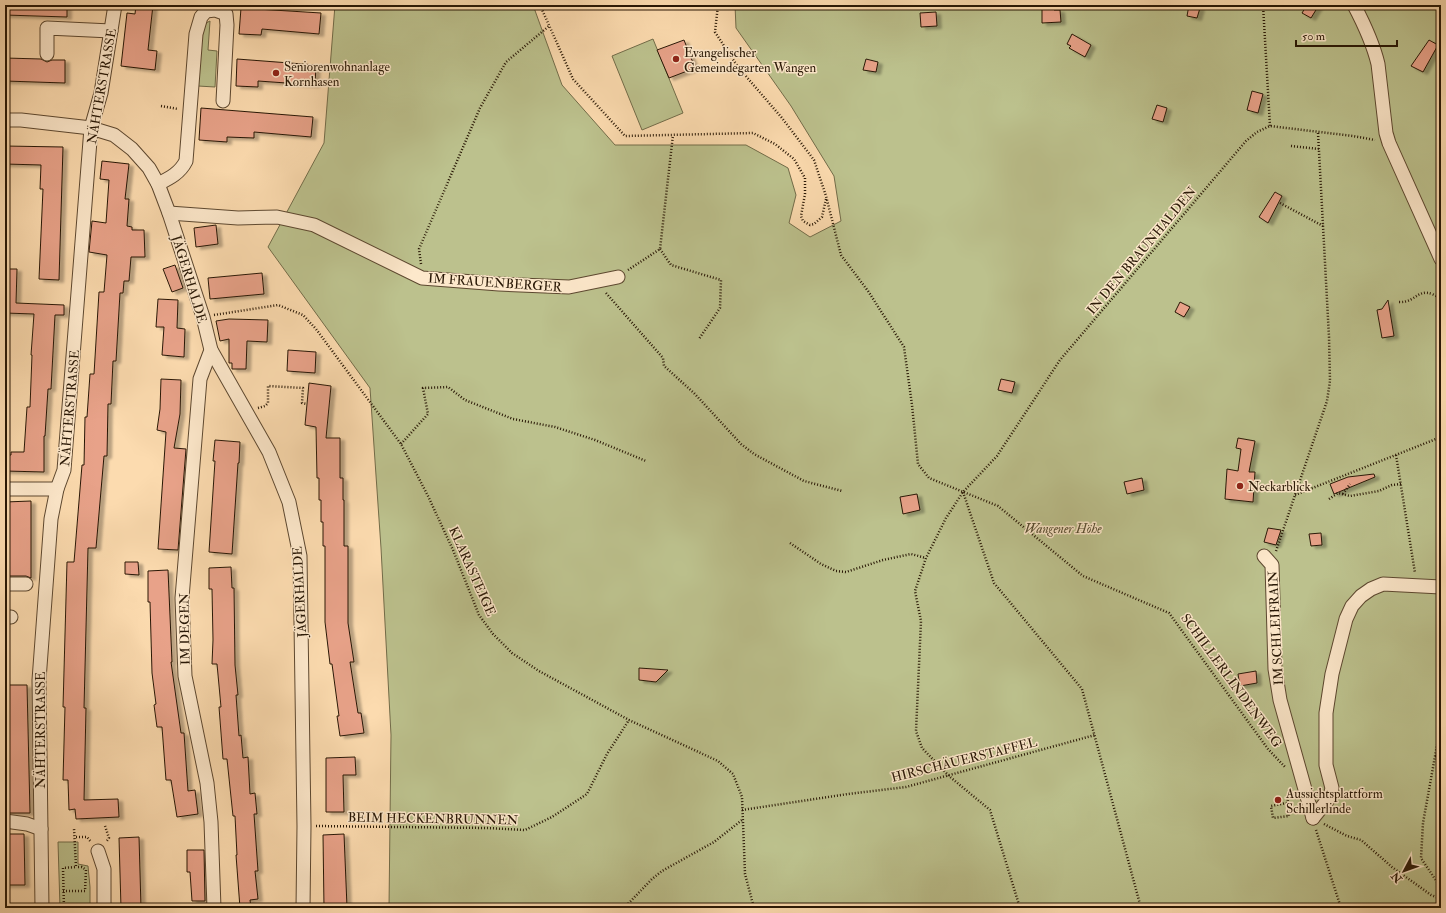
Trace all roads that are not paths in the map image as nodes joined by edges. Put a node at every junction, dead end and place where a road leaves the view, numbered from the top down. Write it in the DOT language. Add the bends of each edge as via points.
graph roads {
  1 [pos="115,5"];
  2 [pos="1354,5"];
  3 [pos="111,31"];
  4 [pos="47,54"];
  5 [pos="223,100"];
  6 [pos="5,120"];
  7 [pos="91,128"];
  8 [pos="158,184"];
  9 [pos="169,213"];
  10 [pos="1441,259"];
  11 [pos="618,277"];
  12 [pos="211,350"];
  13 [pos="5,489"];
  14 [pos="57,489"];
  15 [pos="1268,561"];
  16 [pos="5,584"];
  17 [pos="26,584"];
  18 [pos="1441,587"];
  19 [pos="5,821"];
  20 [pos="41,829"];
  21 [pos="98,851"];
  22 [pos="42,908"];
  23 [pos="104,908"];
  24 [pos="214,908"];
  25 [pos="303,908"];
  1 -- 3 [label="street, NÄHTERSTRASSE"];
  2 -- 10 [label="street" via="1375,52 1389,143"];
  3 -- 4 [label="street" via="47,28"];
  3 -- 7 [label="street, NÄHTERSTRASSE" via="101,93"];
  5 -- 8 [label="street" via="226,14 215,10 206,11 196,34 186,161 182,169"];
  6 -- 7 [label="street, JÄGERHALDE"];
  7 -- 8 [label="street, JÄGERHALDE" via="114,135 132,149 149,168"];
  7 -- 14 [label="street, NÄHTERSTRASSE" via="64,470"];
  8 -- 9 [label="street, JÄGERHALDE"];
  9 -- 11 [label="street, IM FRAUENBERGER" via="238,218 277,217 314,225 422,278 569,287"];
  9 -- 12 [label="street, JÄGERHALDE" via="203,317"];
  12 -- 24 [label="street, IM DEGEN" via="200,379 182,598 185,676 207,783"];
  12 -- 25 [label="street, JÄGERHALDE" via="269,452 289,502 300,556"];
  13 -- 14 [label="street"];
  14 -- 20 [label="street, NÄHTERSTRASSE" via="51,519 39,680"];
  15 -- 18 [label="street, IM SCHLEIFRAIN" via="1275,669 1280,700 1313,818 1330,798 1332,788 1326,765 1326,713 1332,674 1352,606 1361,596 1383,584"];
  16 -- 17 [label="street"];
  19 -- 20 [label="street"];
  20 -- 22 [label="street, NÄHTERSTRASSE"];
  21 -- 23 [label="street" via="104,869"];
}
